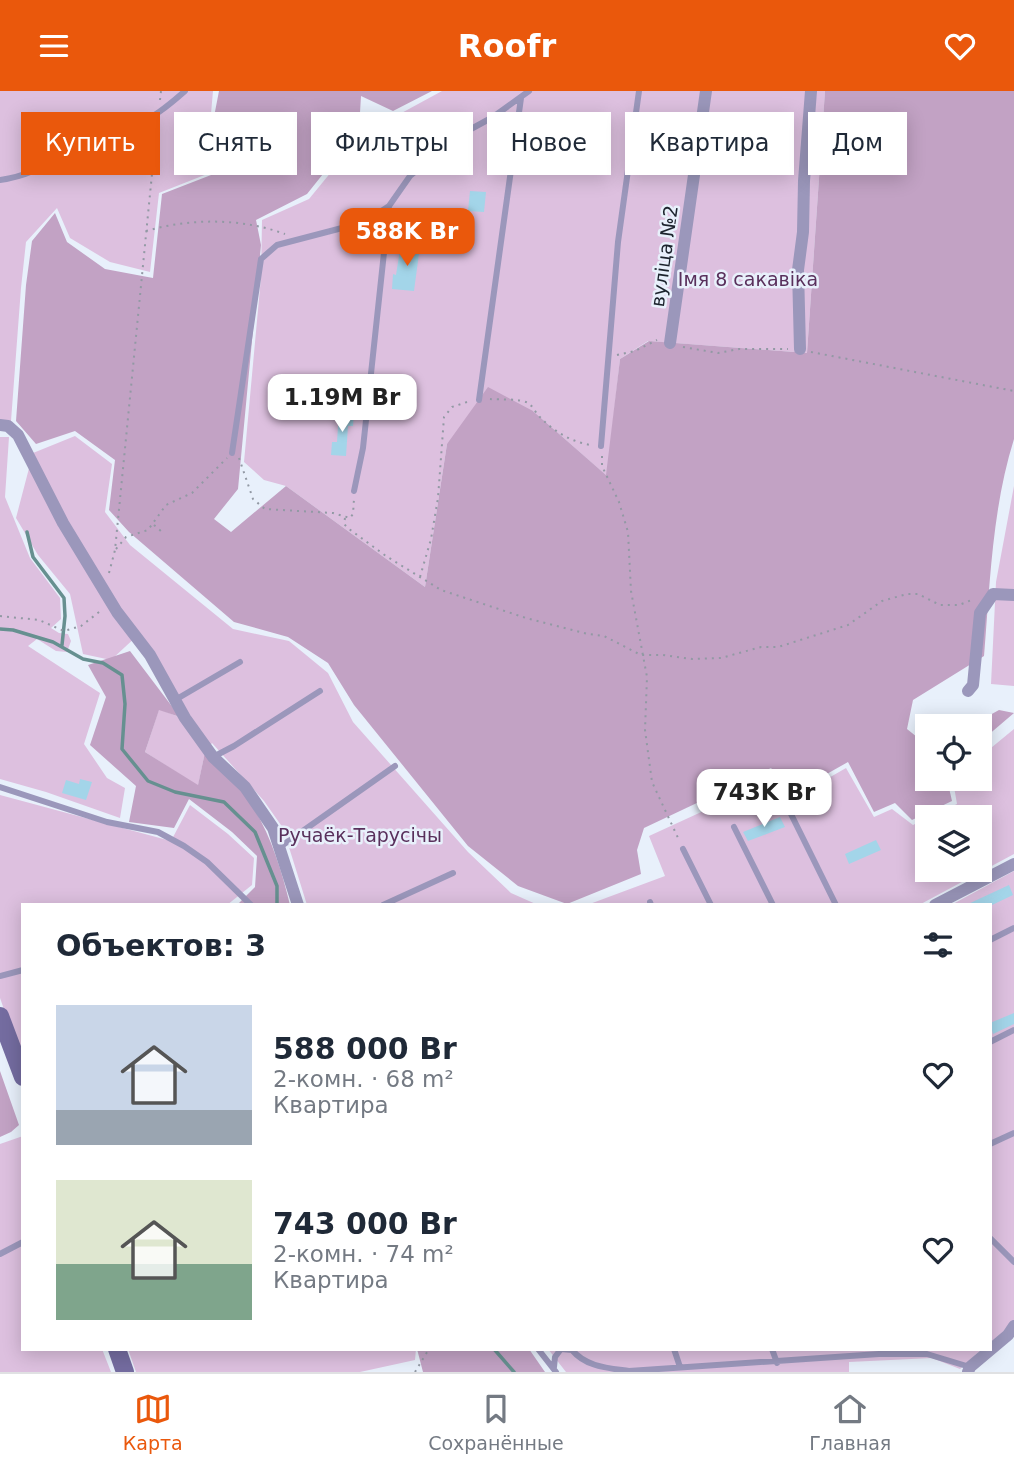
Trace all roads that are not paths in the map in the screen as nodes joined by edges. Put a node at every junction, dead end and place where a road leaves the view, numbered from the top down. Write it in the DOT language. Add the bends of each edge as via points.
graph roads {
  1 [pos="185,91"];
  2 [pos="528,91"];
  3 [pos="639,91"];
  4 [pos="706,91"];
  5 [pos="811,91"];
  6 [pos="521,98"];
  7 [pos="0,180"];
  8 [pos="389,206"];
  9 [pos="670,343"];
  10 [pos="800,349"];
  11 [pos="479,400"];
  12 [pos="0,425"];
  13 [pos="601,446"];
  14 [pos="232,453"];
  15 [pos="354,491"];
  16 [pos="1014,595"];
  17 [pos="240,662"];
  18 [pos="320,691"];
  19 [pos="968,691"];
  20 [pos="175,700"];
  21 [pos="213,757"];
  22 [pos="395,765"];
  23 [pos="0,787"];
  24 [pos="786,804"];
  25 [pos="734,827"];
  26 [pos="280,847"];
  27 [pos="683,849"];
  28 [pos="1014,864"];
  29 [pos="453,873"];
  30 [pos="249,903"];
  31 [pos="297,903"];
  32 [pos="387,903"];
  33 [pos="710,903"];
  34 [pos="773,903"];
  35 [pos="835,903"];
  36 [pos="940,903"];
  37 [pos="1014,928"];
  38 [pos="992,939"];
  39 [pos="21,971"];
  40 [pos="0,976"];
  41 [pos="0,1016"];
  42 [pos="1014,1030"];
  43 [pos="992,1041"];
  44 [pos="21,1072"];
  45 [pos="1014,1133"];
  46 [pos="992,1143"];
  47 [pos="992,1240"];
  48 [pos="21,1243"];
  49 [pos="0,1254"];
  50 [pos="1014,1262"];
  51 [pos="1014,1326"];
  52 [pos="992,1349"];
  53 [pos="118,1351"];
  54 [pos="540,1351"];
  55 [pos="560,1351"];
  56 [pos="573,1351"];
  57 [pos="675,1351"];
  58 [pos="773,1351"];
  59 [pos="990,1351"];
  60 [pos="878,1352"];
  61 [pos="777,1363"];
  62 [pos="680,1367"];
  63 [pos="969,1369"];
  64 [pos="555,1370"];
  65 [pos="125,1372"];
  1 -- 7 [label="lane" via="158,114 133,127 82,146 45,167"];
  2 -- 6 [label="lane"];
  3 -- 13 [label="lane" via="618,242"];
  4 -- 9 [label="street, вуліца №2"];
  5 -- 10 [label="street" via="798,270"];
  6 -- 8 [label="lane" via="460,135 410,176"];
  6 -- 11 [label="lane"];
  8 -- 14 [label="lane" via="365,222 276,245 261,259"];
  8 -- 15 [label="lane" via="363,448"];
  12 -- 20 [label="street" via="18,435 62,523"];
  16 -- 19 [label="street" via="993,594 981,613 973,684"];
  17 -- 20 [label="lane"];
  18 -- 21 [label="lane"];
  20 -- 21 [label="street"];
  21 -- 26 [label="street" via="258,804"];
  22 -- 26 [label="lane"];
  23 -- 30 [label="lane" via="107,822 158,832 207,862"];
  24 -- 35 [label="lane"];
  25 -- 34 [label="lane"];
  26 -- 31 [label="street"];
  27 -- 33 [label="lane"];
  28 -- 36 [label="street"];
  29 -- 32 [label="lane"];
  37 -- 38 [label="lane"];
  39 -- 40 [label="lane"];
  41 -- 44 [label="street"];
  42 -- 43 [label="lane"];
  45 -- 46 [label="lane"];
  47 -- 50 [label="lane"];
  48 -- 49 [label="lane"];
  51 -- 52 [label="street"];
  53 -- 65 [label="street"];
  54 -- 64 [label="lane"];
  55 -- 64 [label="lane"];
  56 -- 62 [label="lane" via="601,1368"];
  57 -- 62 [label="lane"];
  58 -- 61 [label="lane"];
  59 -- 63 [label="street"];
  60 -- 61 [label="lane"];
  60 -- 63 [label="lane" via="927,1354"];
  61 -- 62 [label="lane"];
}
